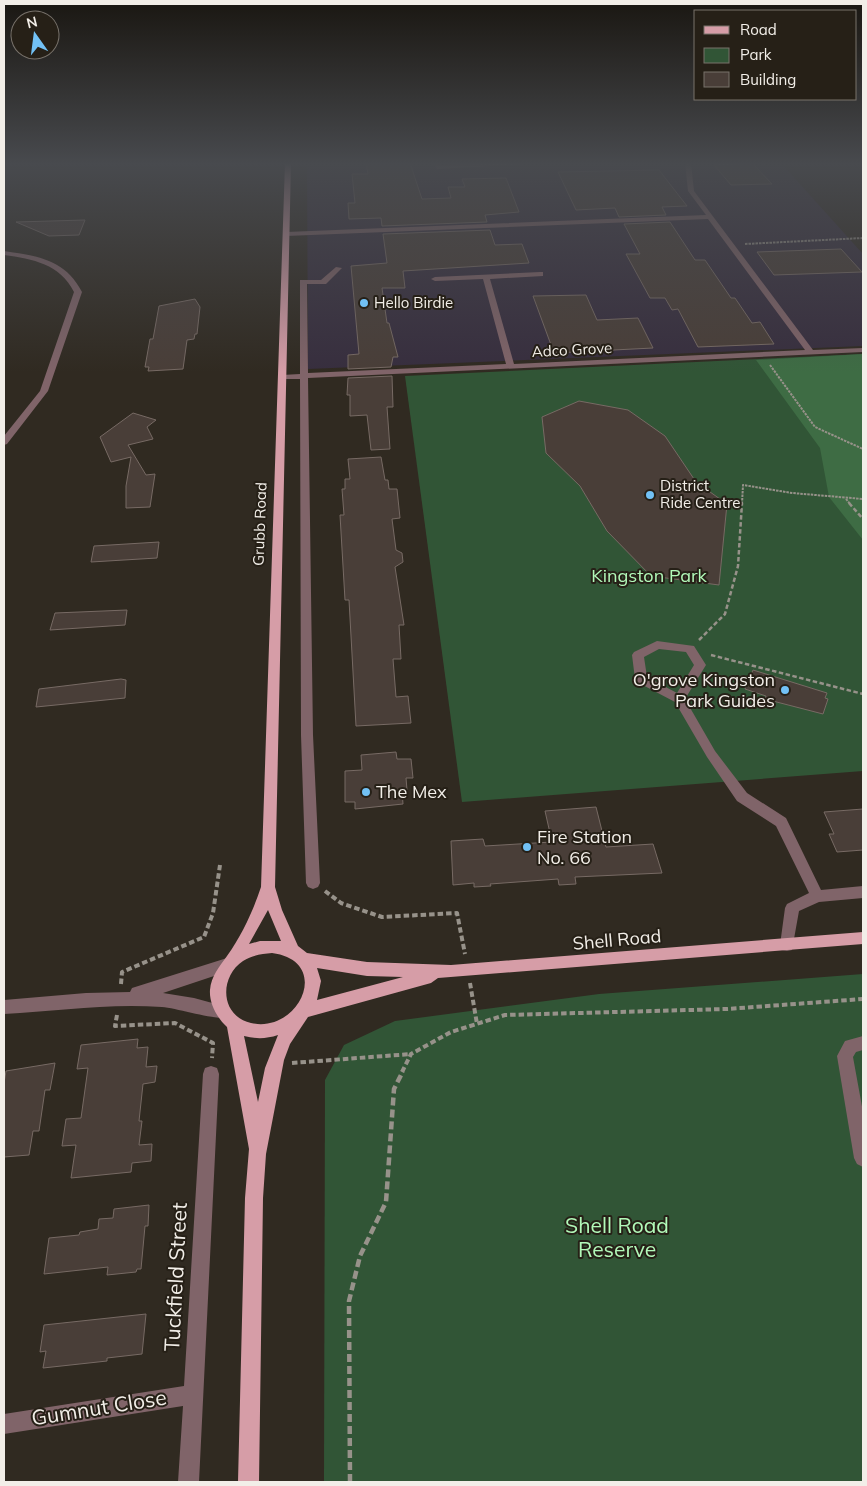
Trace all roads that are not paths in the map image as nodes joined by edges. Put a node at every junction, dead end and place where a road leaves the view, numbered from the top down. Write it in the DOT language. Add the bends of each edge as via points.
graph roads {
  1 [pos="327,232"];
  2 [pos="723,232"];
  3 [pos="286,234"];
  4 [pos="4,253"];
  5 [pos="338,268"];
  6 [pos="540,274"];
  7 [pos="486,277"];
  8 [pos="435,279"];
  9 [pos="863,350"];
  10 [pos="811,353"];
  11 [pos="511,366"];
  12 [pos="304,376"];
  13 [pos="282,377"];
  14 [pos="4,442"];
  15 [pos="679,699"];
  16 [pos="313,883"];
  17 [pos="268,887"];
  18 [pos="863,892"];
  19 [pos="817,896"];
  20 [pos="863,938"];
  21 [pos="787,945"];
  22 [pos="298,955"];
  23 [pos="230,962"];
  24 [pos="451,972"];
  25 [pos="120,997"];
  26 [pos="4,1007"];
  27 [pos="221,1012"];
  28 [pos="300,1014"];
  29 [pos="234,1024"];
  30 [pos="863,1043"];
  31 [pos="211,1074"];
  32 [pos="256,1156"];
  33 [pos="863,1158"];
  34 [pos="194,1394"];
  35 [pos="4,1424"];
  36 [pos="189,1482"];
  37 [pos="248,1482"];
  1 -- 3 [label="street"];
  2 -- 10 [label="street"];
  3 -- 13 [label="main road, Grubb Road"];
  4 -- 14 [label="street" via="55,265 69,274 78,292 44,391"];
  5 -- 12 [label="street" via="323,282 303,282"];
  6 -- 7 [label="street"];
  7 -- 8 [label="street"];
  7 -- 11 [label="street"];
  9 -- 10 [label="street, Adco Grove"];
  10 -- 11 [label="street, Adco Grove"];
  11 -- 12 [label="street, Adco Grove"];
  12 -- 13 [label="street, Adco Grove"];
  12 -- 16 [label="street" via="307,735"];
  13 -- 17 [label="main road, Grubb Road"];
  15 -- 15 [label="street" via="641,679 638,655 657,645 690,649 700,665"];
  15 -- 19 [label="street" via="711,754 742,797 781,822"];
  17 -- 22 [label="main road, Grubb Road" via="275,910"];
  17 -- 23 [label="main road, Grubb Road" via="260,912"];
  18 -- 19 [label="street"];
  19 -- 21 [label="street" via="792,908"];
  20 -- 21 [label="main road, Shell Road"];
  21 -- 24 [label="main road, Shell Road"];
  22 -- 23 [label="main road" via="278,946 262,946 247,950"];
  22 -- 24 [label="main road, Shell Road" via="367,969"];
  22 -- 28 [label="main road" via="311,971 313,984 310,998"];
  23 -- 25 [label="street" via="165,986"];
  23 -- 27 [label="main road" via="216,988"];
  24 -- 28 [label="main road, Shell Road" via="394,985"];
  25 -- 26 [label="street"];
  25 -- 27 [label="street" via="165,999"];
  27 -- 29 [label="main road"];
  28 -- 29 [label="main road" via="283,1026 266,1031 249,1031"];
  28 -- 32 [label="main road" via="284,1039 274,1064"];
  29 -- 32 [label="main road"];
  30 -- 33 [label="street" via="852,1046 846,1056"];
  31 -- 34 [label="street, Tuckfield Street"];
  32 -- 37 [label="main road"];
  34 -- 35 [label="street, Gumnut Close"];
  34 -- 36 [label="street, Tuckfield Street"];
}
